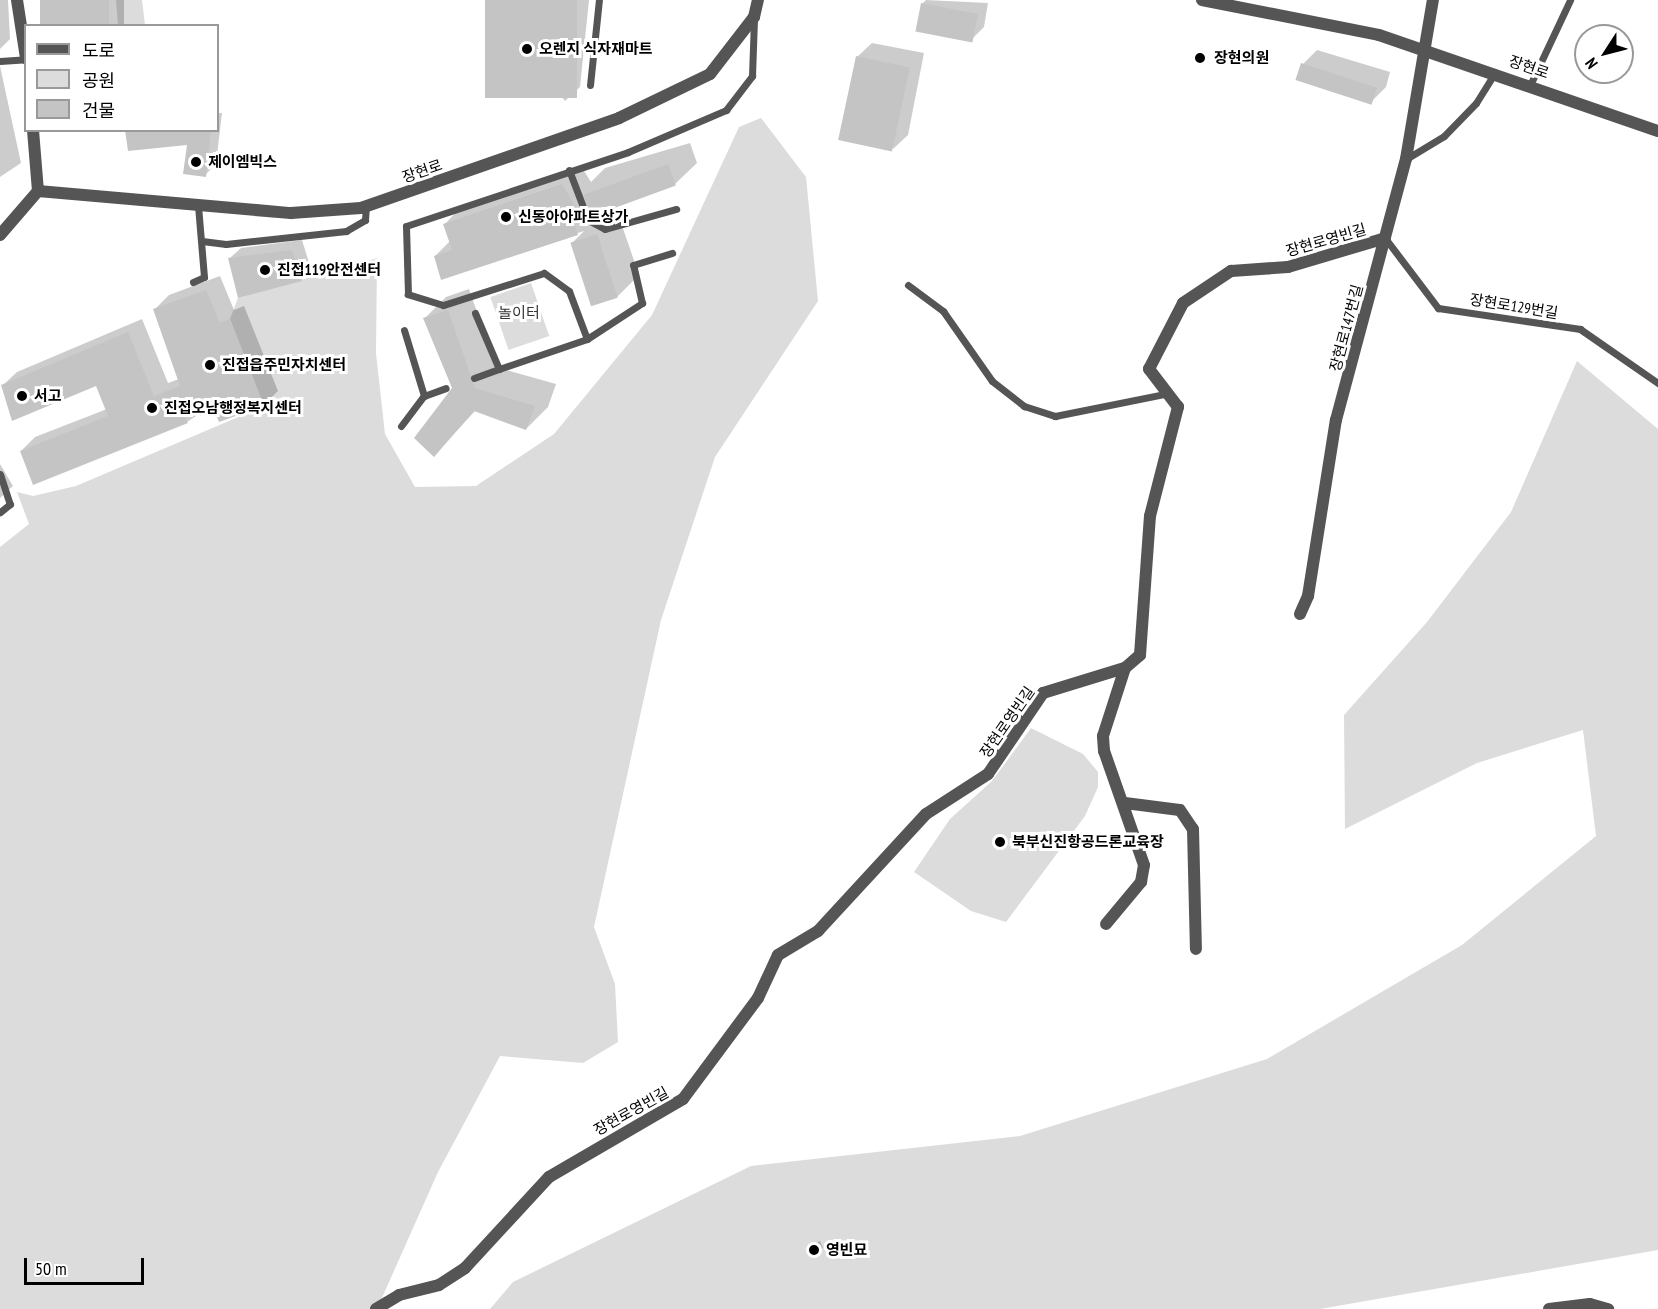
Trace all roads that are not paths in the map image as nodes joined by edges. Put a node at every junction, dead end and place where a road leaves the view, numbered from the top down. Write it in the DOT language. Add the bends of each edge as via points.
graph roads {
  1 [pos="16,0"];
  2 [pos="599,0"];
  3 [pos="758,0"];
  4 [pos="1202,0"];
  5 [pos="1433,0"];
  6 [pos="1570,0"];
  7 [pos="754,17"];
  8 [pos="24,46"];
  9 [pos="1422,49"];
  10 [pos="24,58"];
  11 [pos="0,61"];
  12 [pos="1495,72"];
  13 [pos="1531,83"];
  14 [pos="590,86"];
  15 [pos="1658,131"];
  16 [pos="33,132"];
  17 [pos="1406,159"];
  18 [pos="570,170"];
  19 [pos="38,191"];
  20 [pos="198,202"];
  21 [pos="366,207"];
  22 [pos="676,209"];
  23 [pos="1,232"];
  24 [pos="1384,238"];
  25 [pos="202,241"];
  26 [pos="672,253"];
  27 [pos="193,282"];
  28 [pos="908,285"];
  29 [pos="475,313"];
  30 [pos="404,330"];
  31 [pos="587,339"];
  32 [pos="499,369"];
  33 [pos="474,378"];
  34 [pos="1658,383"];
  35 [pos="446,388"];
  36 [pos="1164,394"];
  37 [pos="424,396"];
  38 [pos="401,426"];
  39 [pos="0,474"];
  40 [pos="0,512"];
  41 [pos="1300,614"];
  42 [pos="1125,668"];
  43 [pos="1125,803"];
  44 [pos="1107,924"];
  45 [pos="1196,949"];
  46 [pos="376,1309"];
  47 [pos="1549,1309"];
  48 [pos="1608,1309"];
  1 -- 8 [label="street"];
  2 -- 14 [label="lane"];
  3 -- 7 [label="street, 장현로"];
  4 -- 9 [label="street, 장현로" via="1379,35"];
  5 -- 9 [label="street"];
  6 -- 13 [label="lane"];
  7 -- 18 [label="lane" via="752,76 726,111"];
  7 -- 21 [label="street, 장현로" via="710,74 660,99 619,118"];
  9 -- 12 [label="street, 장현로"];
  9 -- 17 [label="street, 장현로147번길"];
  10 -- 11 [label="lane"];
  12 -- 13 [label="street, 장현로"];
  12 -- 17 [label="lane" via="1476,103 1444,136"];
  13 -- 15 [label="street, 장현로"];
  16 -- 19 [label="street"];
  17 -- 24 [label="street, 장현로147번길"];
  18 -- 22 [label="lane" via="588,220 605,229"];
  18 -- 31 [label="lane" via="406,225 408,294 443,305 544,273 569,291"];
  19 -- 20 [label="street, 장현로"];
  19 -- 23 [label="street"];
  20 -- 21 [label="street, 장현로" via="291,213"];
  20 -- 25 [label="lane"];
  21 -- 25 [label="lane" via="365,220 346,231 226,244"];
  24 -- 34 [label="lane, 장현로129번길" via="1438,308 1580,329"];
  24 -- 36 [label="street, 장현로영빈길" via="1288,267 1231,271 1206,284 1183,303 1149,369"];
  24 -- 41 [label="street, 장현로147번길" via="1336,420 1308,596"];
  25 -- 27 [label="lane" via="204,277"];
  26 -- 31 [label="lane" via="633,265 642,303"];
  28 -- 36 [label="lane" via="943,311 992,381 1024,406 1055,416"];
  29 -- 32 [label="lane"];
  30 -- 37 [label="lane"];
  31 -- 32 [label="lane"];
  32 -- 33 [label="lane"];
  35 -- 37 [label="lane"];
  36 -- 42 [label="street, 장현로영빈길" via="1178,407 1150,516 1140,655"];
  37 -- 38 [label="lane"];
  39 -- 40 [label="lane" via="10,504"];
  42 -- 43 [label="street" via="1103,736"];
  42 -- 46 [label="street, 장현로영빈길" via="1044,693 988,774 926,814 818,931 778,955 758,998 683,1099 549,1177 465,1268 439,1285 399,1295"];
  43 -- 44 [label="street" via="1144,865 1141,882"];
  43 -- 45 [label="street" via="1180,810 1193,830"];
  47 -- 48 [label="street" via="1590,1304"];
}
